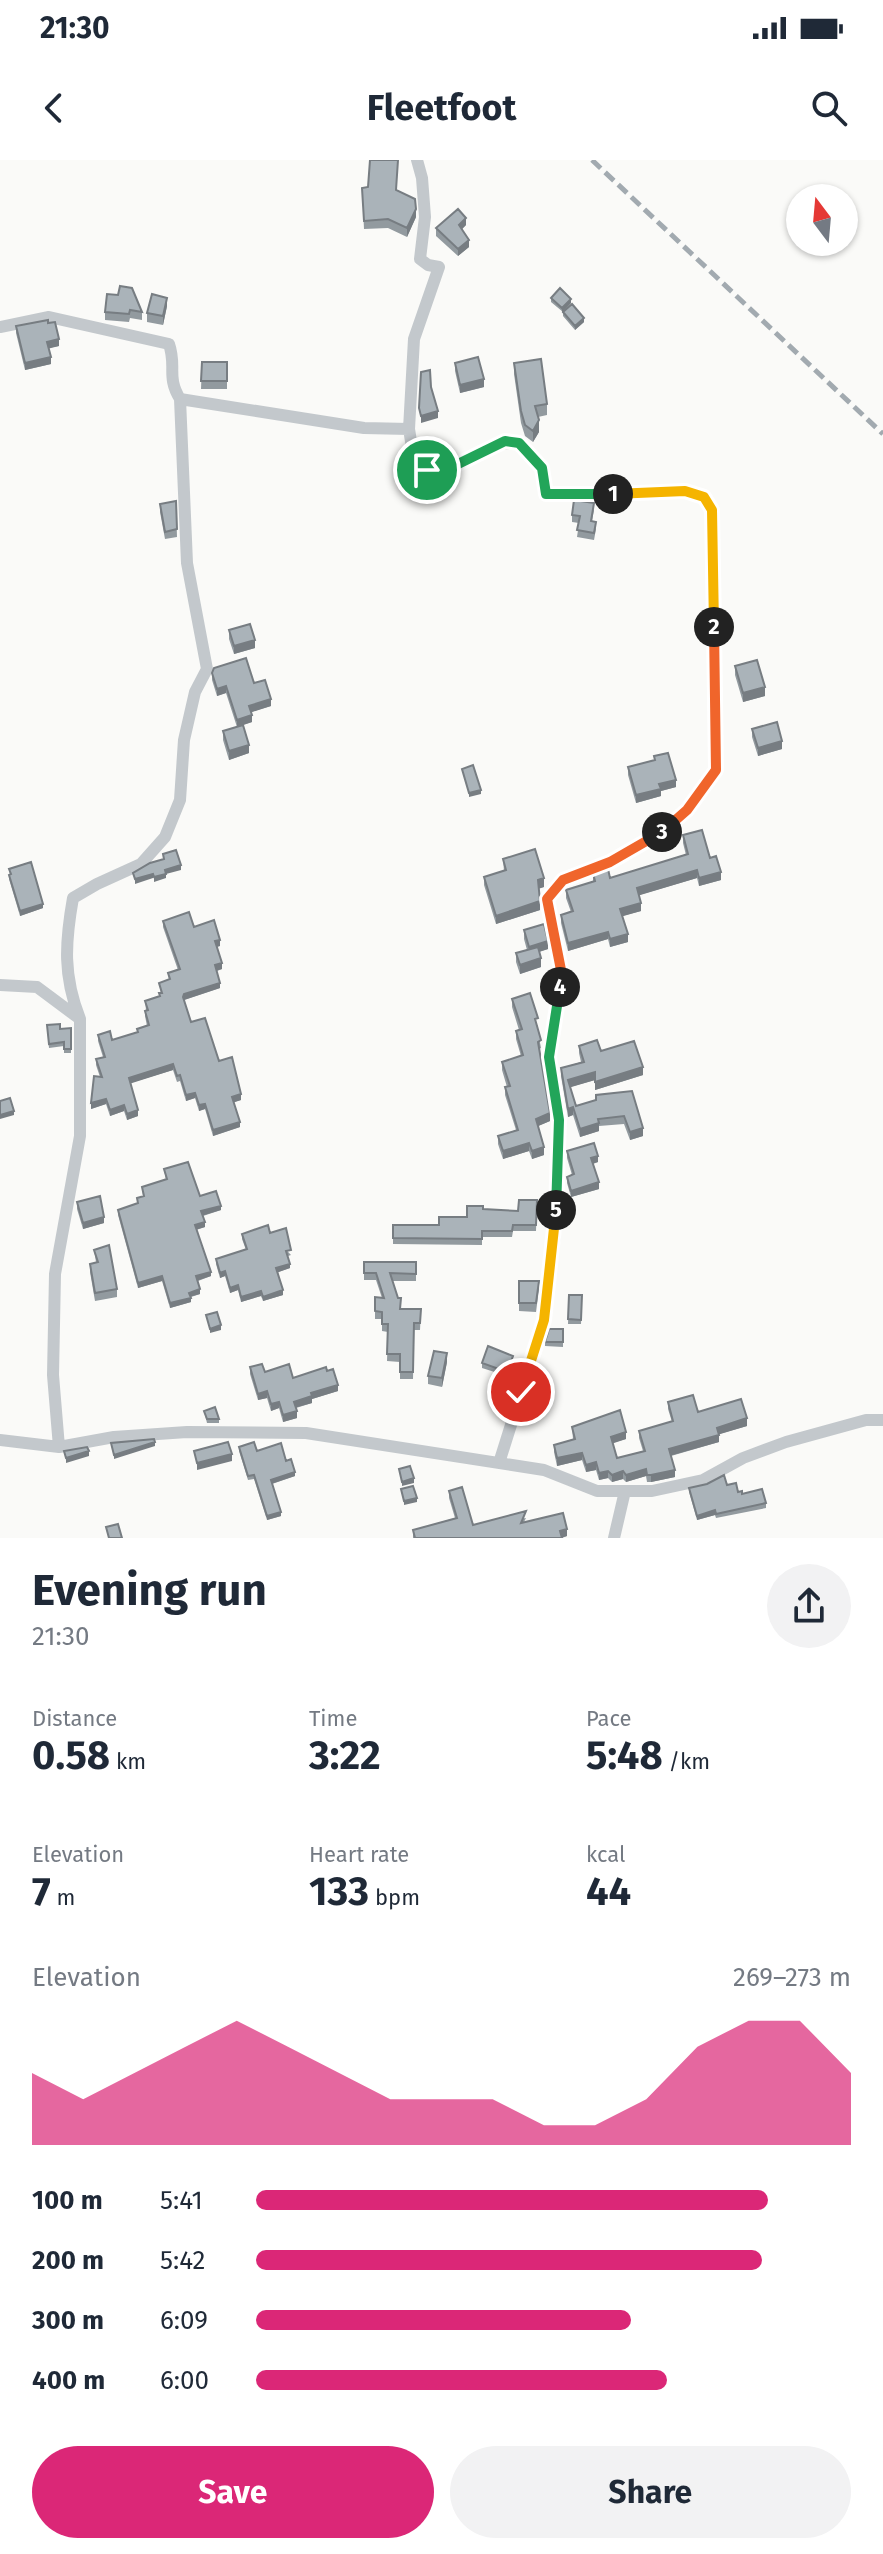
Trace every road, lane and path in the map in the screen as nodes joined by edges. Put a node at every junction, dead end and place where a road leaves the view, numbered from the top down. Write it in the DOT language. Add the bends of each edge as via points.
graph roads {
  1 [pos="417,160"];
  2 [pos="0,327"];
  3 [pos="180,399"];
  4 [pos="409,429"];
  5 [pos="0,985"];
  6 [pos="80,1019"];
  7 [pos="883,1420"];
  8 [pos="0,1440"];
  9 [pos="59,1447"];
  10 [pos="499,1463"];
  11 [pos="625,1491"];
  12 [pos="614,1538"];
  1 -- 4 [label="street" via="425,217 420,259 439,267 414,339"];
  2 -- 3 [label="street" via="49,317 169,344 174,357 171,384"];
  3 -- 4 [label="street" via="364,428"];
  3 -- 6 [label="street" via="187,563 207,669 189,714 180,800 165,837 141,864 73,898 66,937 70,993"];
  4 -- 10 [label="street" via="415,466 427,470 456,465 505,441 519,443 542,468 546,494 685,491 704,497 712,510 716,770 687,810 653,839 563,880 547,899 562,975 549,1057 559,1120 555,1234 544,1320"];
  5 -- 6 [label="street" via="37,987"];
  6 -- 9 [label="street" via="80,1136 55,1274 53,1375"];
  7 -- 11 [label="street" via="786,1442 703,1480"];
  8 -- 9 [label="street"];
  9 -- 10 [label="street" via="187,1432 306,1433"];
  10 -- 11 [label="street" via="544,1470 597,1491"];
  11 -- 12 [label="street"];
}
